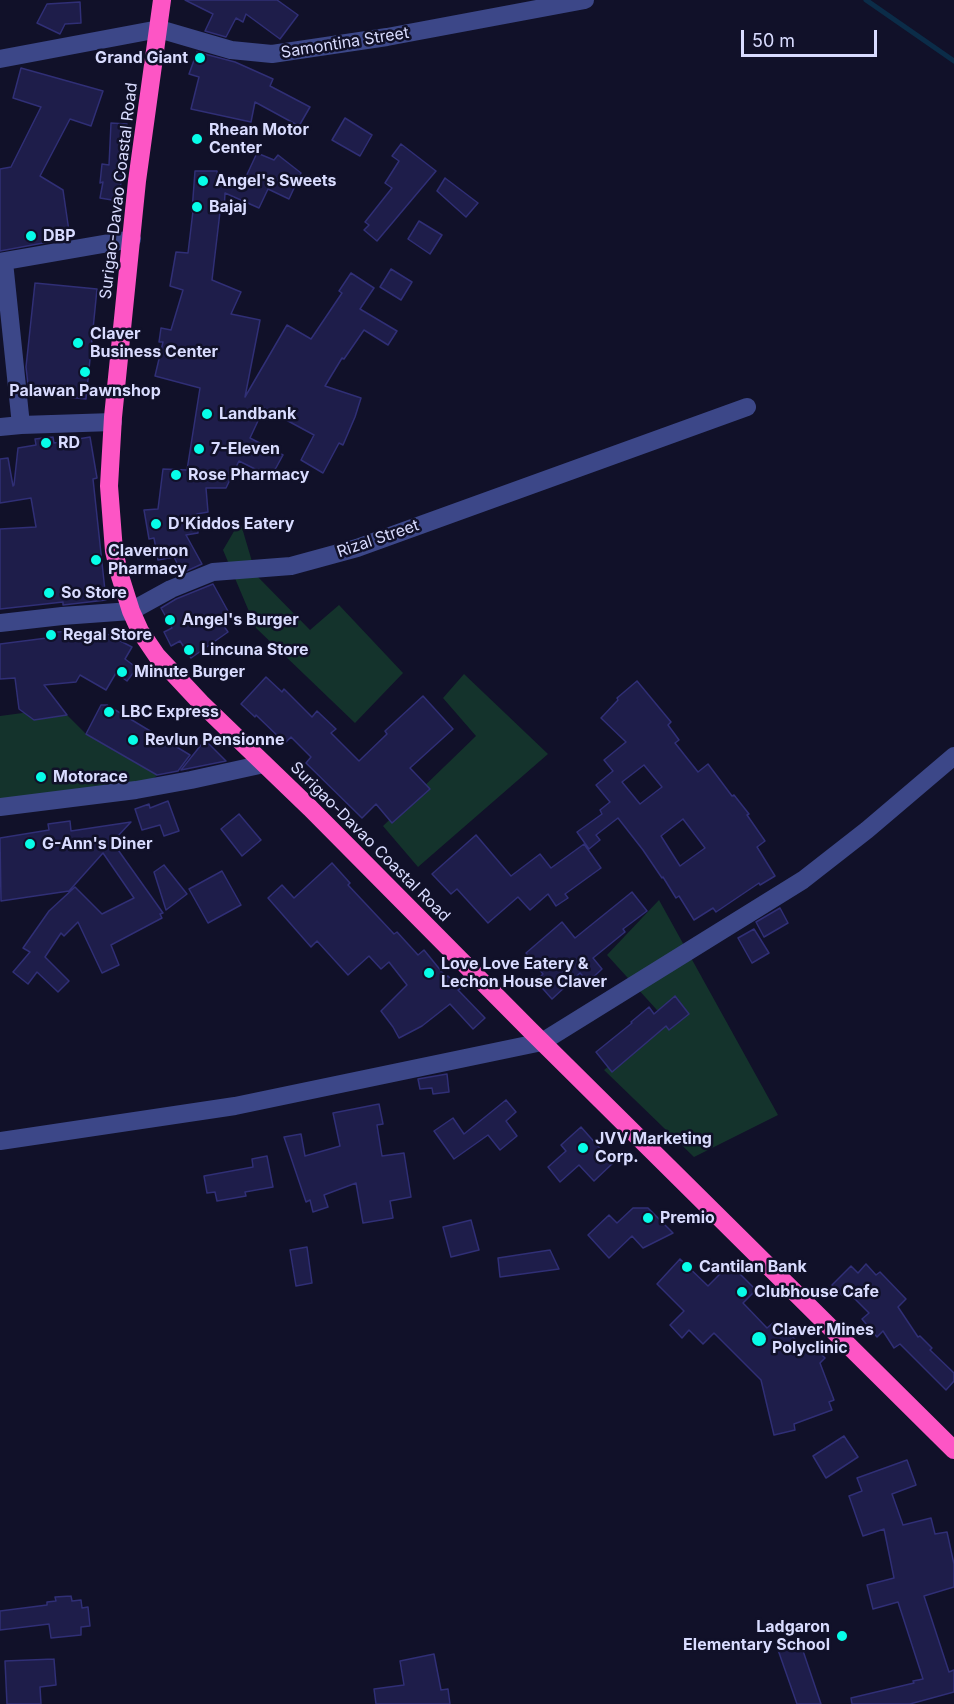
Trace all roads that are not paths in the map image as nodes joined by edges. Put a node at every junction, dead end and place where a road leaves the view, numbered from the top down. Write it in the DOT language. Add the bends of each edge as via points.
graph roads {
  1 [pos="162,0"];
  2 [pos="585,0"];
  3 [pos="159,28"];
  4 [pos="0,59"];
  5 [pos="132,239"];
  6 [pos="2,262"];
  7 [pos="747,407"];
  8 [pos="113,422"];
  9 [pos="21,425"];
  10 [pos="0,427"];
  11 [pos="131,611"];
  12 [pos="0,622"];
  13 [pos="954,756"];
  14 [pos="264,764"];
  15 [pos="0,807"];
  16 [pos="542,1042"];
  17 [pos="0,1141"];
  18 [pos="954,1450"];
  1 -- 3 [label="highway, Surigao-Davao Coastal Road"];
  2 -- 3 [label="street, Samontina Street" via="387,38 272,54 231,51"];
  3 -- 4 [label="street, Samontina Street"];
  3 -- 5 [label="highway, Surigao-Davao Coastal Road"];
  5 -- 6 [label="street"];
  5 -- 8 [label="highway, Surigao-Davao Coastal Road"];
  6 -- 9 [label="street"];
  7 -- 11 [label="street, Rizal Street" via="357,548 291,566 213,572"];
  8 -- 9 [label="street"];
  8 -- 11 [label="highway, Surigao-Davao Coastal Road" via="111,525"];
  9 -- 10 [label="street"];
  11 -- 12 [label="street, Rizal Street"];
  11 -- 14 [label="highway, Surigao-Davao Coastal Road" via="140,631 168,669"];
  13 -- 16 [label="street" via="803,880"];
  14 -- 15 [label="street" via="136,790"];
  14 -- 16 [label="highway, Surigao-Davao Coastal Road"];
  16 -- 17 [label="street" via="235,1106"];
  16 -- 18 [label="highway, Surigao-Davao Coastal Road"];
}
